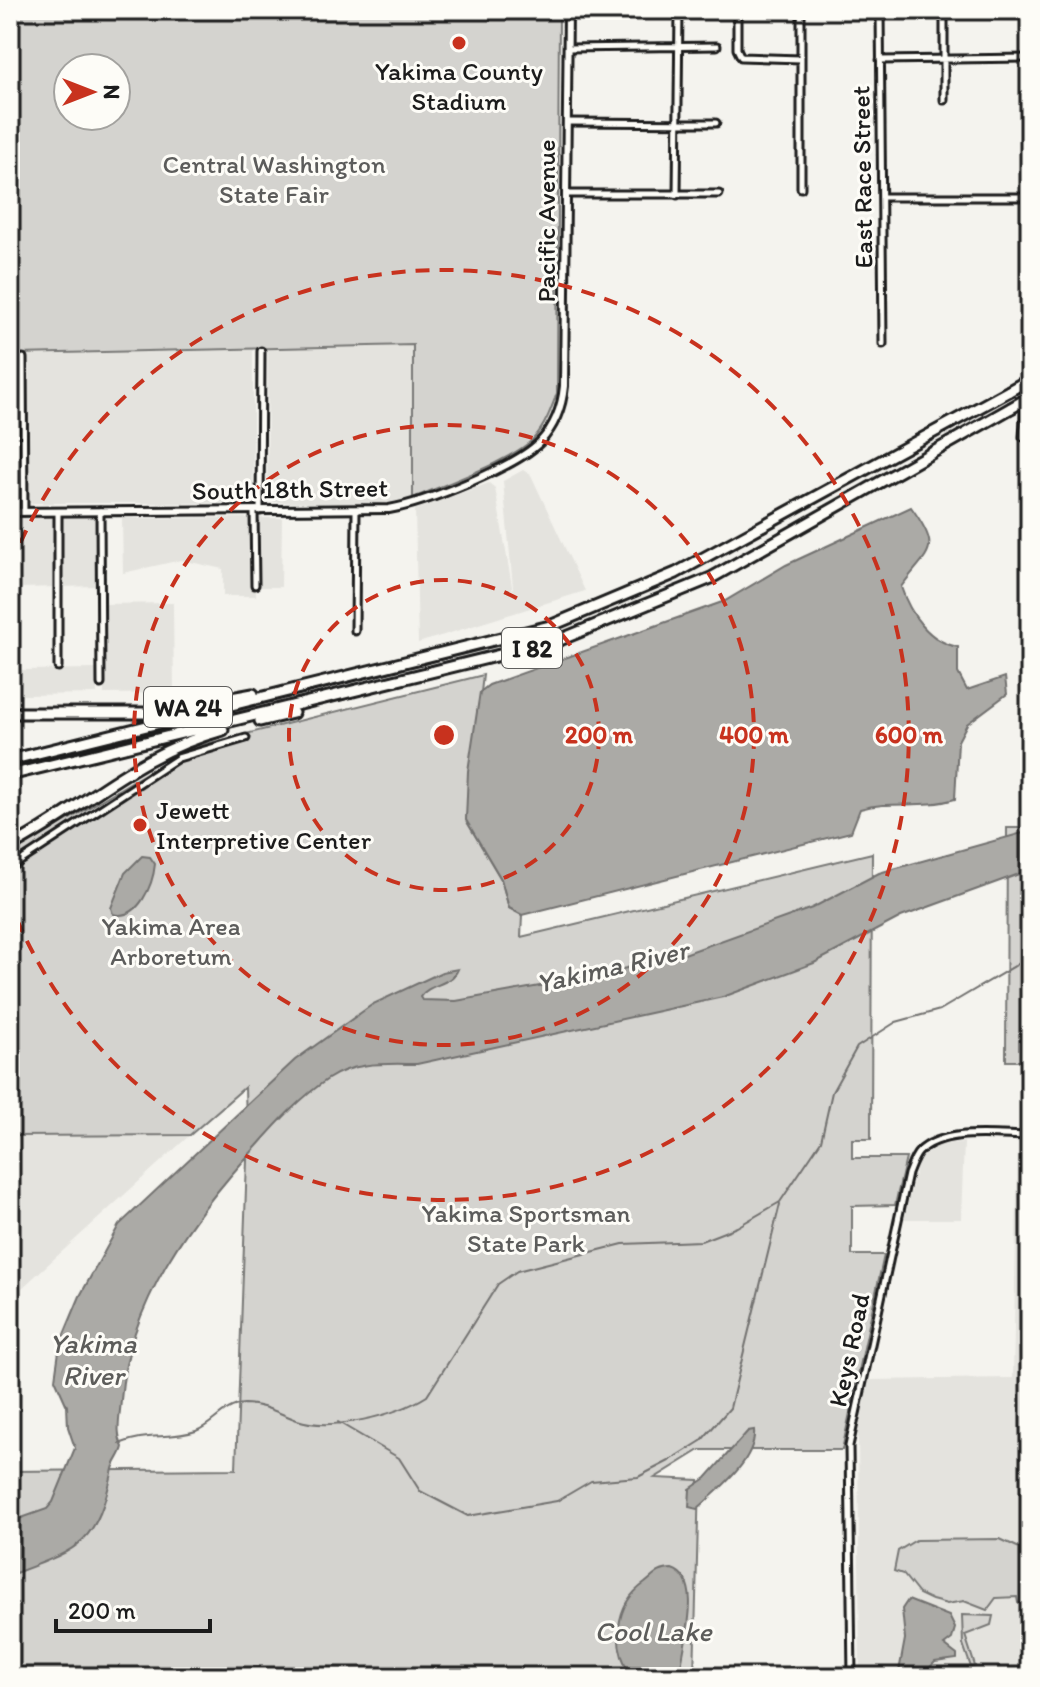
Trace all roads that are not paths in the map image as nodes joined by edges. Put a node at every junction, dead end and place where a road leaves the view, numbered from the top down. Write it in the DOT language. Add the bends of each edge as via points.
graph roads {
  1 [pos="568,10"];
  2 [pos="679,10"];
  3 [pos="737,10"];
  4 [pos="801,10"];
  5 [pos="880,10"];
  6 [pos="944,10"];
  7 [pos="717,46"];
  8 [pos="678,47"];
  9 [pos="568,48"];
  10 [pos="1030,58"];
  11 [pos="801,59"];
  12 [pos="944,59"];
  13 [pos="880,60"];
  14 [pos="944,100"];
  15 [pos="677,121"];
  16 [pos="567,122"];
  17 [pos="716,123"];
  18 [pos="801,188"];
  19 [pos="566,194"];
  20 [pos="719,194"];
  21 [pos="677,195"];
  22 [pos="884,197"];
  23 [pos="1030,197"];
  24 [pos="883,344"];
  25 [pos="1030,344"];
  26 [pos="261,351"];
  27 [pos="23,358"];
  28 [pos="1030,379"];
  29 [pos="1030,397"];
  30 [pos="1027,428"];
  31 [pos="550,429"];
  32 [pos="1023,437"];
  33 [pos="356,510"];
  34 [pos="100,511"];
  35 [pos="257,511"];
  36 [pos="10,512"];
  37 [pos="24,512"];
  38 [pos="58,512"];
  39 [pos="255,585"];
  40 [pos="355,631"];
  41 [pos="58,667"];
  42 [pos="363,675"];
  43 [pos="101,684"];
  44 [pos="380,686"];
  45 [pos="10,713"];
  46 [pos="246,738"];
  47 [pos="10,760"];
  48 [pos="10,775"];
  49 [pos="10,847"];
  50 [pos="10,868"];
  51 [pos="1030,1136"];
  52 [pos="852,1677"];
  1 -- 9 [label="street, Pacific Avenue"];
  2 -- 8 [label="street"];
  3 -- 11 [label="street" via="741,57"];
  4 -- 11 [label="street"];
  5 -- 13 [label="street, East Race Street"];
  6 -- 12 [label="street"];
  7 -- 8 [label="street"];
  8 -- 9 [label="street"];
  8 -- 15 [label="street"];
  9 -- 16 [label="street, Pacific Avenue"];
  10 -- 12 [label="street"];
  11 -- 18 [label="street"];
  12 -- 13 [label="street"];
  12 -- 14 [label="street"];
  13 -- 22 [label="street, East Race Street"];
  15 -- 16 [label="street"];
  15 -- 17 [label="street"];
  15 -- 21 [label="street"];
  16 -- 19 [label="street, Pacific Avenue"];
  19 -- 21 [label="street"];
  19 -- 31 [label="street, Pacific Avenue" via="564,386"];
  20 -- 21 [label="street"];
  22 -- 23 [label="street"];
  22 -- 24 [label="street, East Race Street"];
  25 -- 30 [label="street"];
  26 -- 35 [label="street"];
  27 -- 37 [label="street"];
  28 -- 42 [label="highway, I 82, bridge" via="676,573 550,626"];
  29 -- 44 [label="highway, I 82, bridge" via="711,578 557,641"];
  30 -- 32 [label="street"];
  31 -- 33 [label="street, South 18th Street" via="525,454 419,503"];
  33 -- 35 [label="street, South 18th Street"];
  33 -- 40 [label="street"];
  34 -- 35 [label="street, South 18th Street"];
  34 -- 38 [label="street, South 18th Street"];
  34 -- 43 [label="street"];
  35 -- 39 [label="street"];
  36 -- 37 [label="street, South 18th Street"];
  37 -- 38 [label="street, South 18th Street"];
  38 -- 41 [label="street"];
  42 -- 45 [label="highway, WA 24" via="150,713"];
  42 -- 47 [label="highway, I 82"];
  44 -- 48 [label="highway, I 82"];
  44 -- 49 [label="highway, WA 24" via="172,746"];
  46 -- 50 [label="street" via="178,758"];
  51 -- 52 [label="street, Keys Road" via="933,1142 917,1153 908,1174 849,1446"];
}
